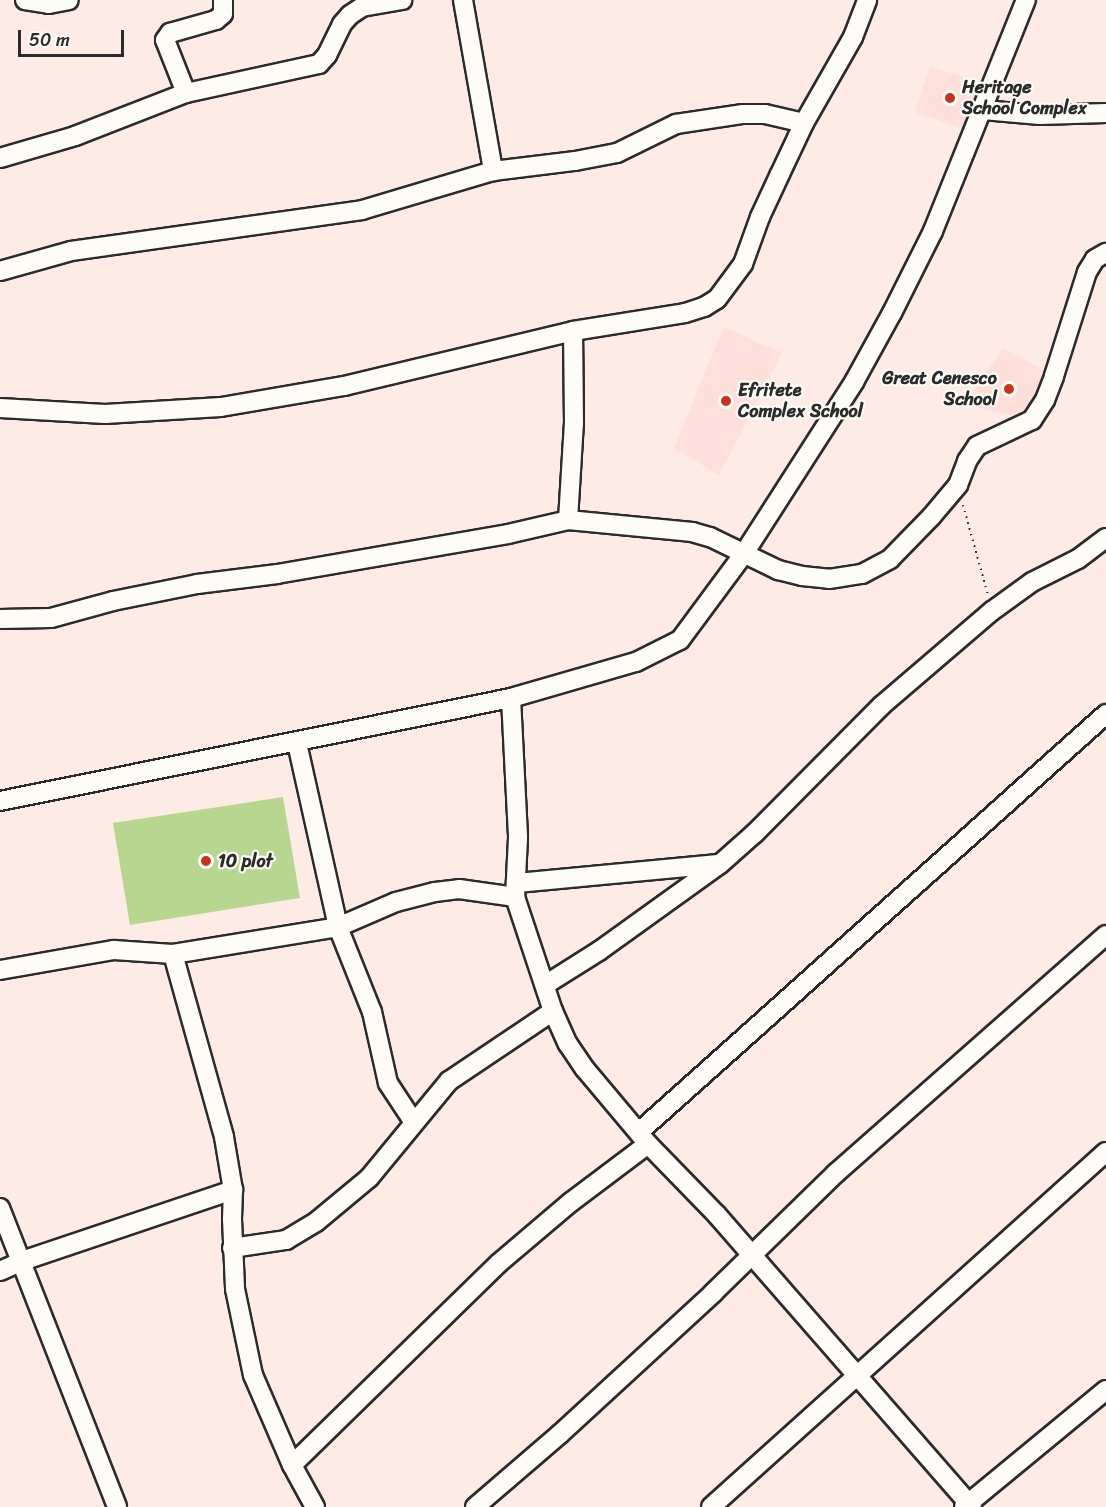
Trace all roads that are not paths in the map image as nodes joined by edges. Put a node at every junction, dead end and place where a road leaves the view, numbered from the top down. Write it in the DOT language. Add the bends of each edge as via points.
graph roads {
  1 [pos="25,0"];
  2 [pos="69,0"];
  3 [pos="223,0"];
  4 [pos="402,0"];
  5 [pos="463,0"];
  6 [pos="867,0"];
  7 [pos="1026,0"];
  8 [pos="186,93"];
  9 [pos="982,110"];
  10 [pos="1106,113"];
  11 [pos="804,123"];
  12 [pos="0,158"];
  13 [pos="494,171"];
  14 [pos="1106,253"];
  15 [pos="0,271"];
  16 [pos="573,331"];
  17 [pos="0,408"];
  18 [pos="568,520"];
  19 [pos="1106,538"];
  20 [pos="743,555"];
  21 [pos="0,619"];
  22 [pos="511,698"];
  23 [pos="1106,714"];
  24 [pos="297,743"];
  25 [pos="0,801"];
  26 [pos="720,864"];
  27 [pos="516,890"];
  28 [pos="338,927"];
  29 [pos="1106,935"];
  30 [pos="173,954"];
  31 [pos="0,970"];
  32 [pos="545,985"];
  33 [pos="553,1011"];
  34 [pos="413,1121"];
  35 [pos="643,1138"];
  36 [pos="1106,1152"];
  37 [pos="233,1190"];
  38 [pos="0,1208"];
  39 [pos="232,1248"];
  40 [pos="751,1254"];
  41 [pos="22,1261"];
  42 [pos="0,1271"];
  43 [pos="859,1376"];
  44 [pos="1106,1390"];
  45 [pos="292,1466"];
  46 [pos="968,1506"];
  47 [pos="117,1507"];
  48 [pos="315,1507"];
  49 [pos="475,1507"];
  50 [pos="711,1507"];
  1 -- 2 [label="street" via="49,4"];
  3 -- 8 [label="street" via="223,14 216,20 170,33 165,40"];
  4 -- 8 [label="street" via="362,7 350,15 319,64"];
  5 -- 13 [label="street"];
  6 -- 11 [label="street" via="853,37"];
  7 -- 9 [label="street"];
  8 -- 12 [label="street" via="75,136"];
  9 -- 10 [label="street" via="1040,115"];
  9 -- 20 [label="street" via="933,231 892,313 854,382"];
  11 -- 13 [label="street" via="765,114 725,115 676,124 616,153"];
  11 -- 16 [label="street" via="742,264 717,299 685,313"];
  13 -- 15 [label="street" via="346,214 71,250"];
  14 -- 20 [label="street" via="1095,259 1087,272 1054,376 1038,410 1024,425 977,446 958,485 890,560 862,574 829,579 778,570"];
  16 -- 17 [label="street" via="344,386 221,407 105,414"];
  16 -- 18 [label="street" via="574,423"];
  18 -- 20 [label="street" via="692,532"];
  18 -- 21 [label="street" via="277,574 197,584 51,618"];
  19 -- 26 [label="street" via="992,611 880,706"];
  20 -- 22 [label="street" via="691,628 667,649 592,677"];
  22 -- 24 [label="street"];
  22 -- 27 [label="street" via="517,774"];
  23 -- 35 [label="street"];
  24 -- 25 [label="street"];
  24 -- 28 [label="street"];
  26 -- 27 [label="street"];
  26 -- 32 [label="street" via="653,914"];
  27 -- 28 [label="street" via="426,893"];
  27 -- 32 [label="street"];
  28 -- 30 [label="street"];
  28 -- 34 [label="street" via="372,1012 388,1083"];
  29 -- 40 [label="street"];
  30 -- 31 [label="street" via="114,950"];
  30 -- 37 [label="street" via="224,1137"];
  32 -- 33 [label="street"];
  33 -- 34 [label="street" via="449,1081"];
  33 -- 35 [label="street" via="585,1069"];
  34 -- 39 [label="street" via="369,1178 316,1222 286,1240"];
  35 -- 40 [label="street"];
  35 -- 45 [label="street" via="499,1263"];
  36 -- 43 [label="street"];
  37 -- 39 [label="street"];
  37 -- 41 [label="street"];
  38 -- 41 [label="street"];
  39 -- 45 [label="street" via="235,1289 253,1375"];
  40 -- 43 [label="street"];
  40 -- 49 [label="street" via="713,1293"];
  41 -- 42 [label="street"];
  41 -- 47 [label="street"];
  43 -- 46 [label="street"];
  43 -- 50 [label="street"];
  44 -- 46 [label="street"];
  45 -- 48 [label="street"];
}
